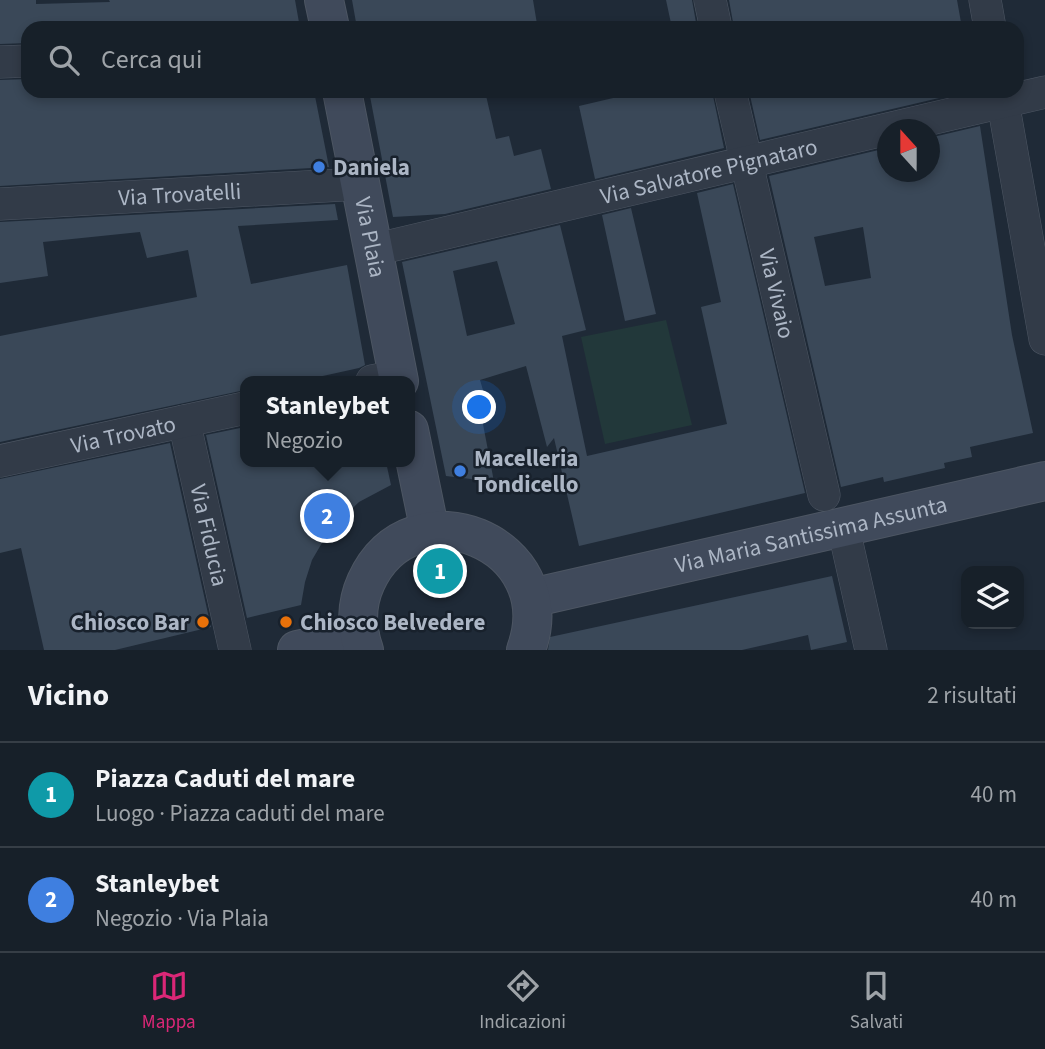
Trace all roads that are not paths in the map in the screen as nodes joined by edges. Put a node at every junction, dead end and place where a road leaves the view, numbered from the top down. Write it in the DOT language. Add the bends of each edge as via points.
graph roads {
  1 [pos="324,0"];
  2 [pos="710,0"];
  3 [pos="985,0"];
  4 [pos="328,21"];
  5 [pos="714,21"];
  6 [pos="989,21"];
  7 [pos="21,61"];
  8 [pos="0,62"];
  9 [pos="1045,92"];
  10 [pos="1024,94"];
  11 [pos="343,98"];
  12 [pos="732,98"];
  13 [pos="998,98"];
  14 [pos="1002,98"];
  15 [pos="746,162"];
  16 [pos="360,184"];
  17 [pos="0,204"];
  18 [pos="373,250"];
  19 [pos="1045,339"];
  20 [pos="390,376"];
  21 [pos="240,409"];
  22 [pos="184,421"];
  23 [pos="415,458"];
  24 [pos="0,461"];
  25 [pos="1045,481"];
  26 [pos="834,511"];
  27 [pos="430,532"];
  28 [pos="531,598"];
  29 [pos="362,643"];
  30 [pos="301,649"];
  31 [pos="235,650"];
  32 [pos="526,650"];
  33 [pos="871,650"];
  1 -- 4 [label="main road"];
  2 -- 5 [label="street"];
  3 -- 6 [label="street"];
  7 -- 8 [label="street"];
  9 -- 10 [label="street, Via Salvatore Pignataro"];
  11 -- 16 [label="main road, Via Plaia"];
  12 -- 15 [label="street, Via Vivaio"];
  13 -- 15 [label="street, Via Salvatore Pignataro"];
  14 -- 19 [label="street"];
  15 -- 18 [label="street, Via Salvatore Pignataro"];
  15 -- 26 [label="street, Via Vivaio"];
  16 -- 17 [label="street, Via Trovatelli"];
  16 -- 18 [label="main road, Via Plaia"];
  18 -- 20 [label="main road, Via Plaia"];
  21 -- 22 [label="street, Via Trovato"];
  22 -- 24 [label="street, Via Trovato"];
  22 -- 31 [label="street, Via Fiducia"];
  23 -- 27 [label="main road"];
  25 -- 26 [label="main road, Via Maria Santissima Assunta"];
  26 -- 28 [label="main road, Via Maria Santissima Assunta"];
  26 -- 33 [label="street, Via Vivaio"];
  27 -- 28 [label="main road" via="461,532 489,542 519,570"];
  27 -- 29 [label="main road" via="391,549 370,574 359,604"];
  28 -- 32 [label="main road" via="533,625"];
  29 -- 30 [label="main road"];
}
